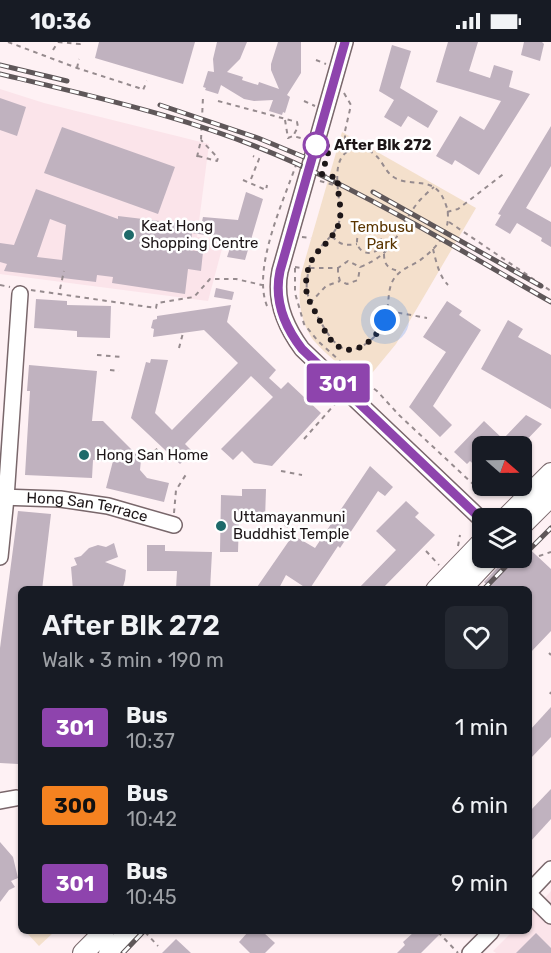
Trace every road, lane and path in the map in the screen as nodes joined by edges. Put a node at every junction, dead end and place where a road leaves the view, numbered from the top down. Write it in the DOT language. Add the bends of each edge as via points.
graph roads {
  1 [pos="8,42"];
  2 [pos="58,42"];
  3 [pos="80,42"];
  4 [pos="345,42"];
  5 [pos="53,50"];
  6 [pos="79,59"];
  7 [pos="316,60"];
  8 [pos="324,63"];
  9 [pos="77,68"];
  10 [pos="335,76"];
  11 [pos="147,81"];
  12 [pos="203,97"];
  13 [pos="218,101"];
  14 [pos="304,101"];
  15 [pos="311,104"];
  16 [pos="284,119"];
  17 [pos="292,136"];
  18 [pos="304,139"];
  19 [pos="201,140"];
  20 [pos="345,153"];
  21 [pos="253,156"];
  22 [pos="506,172"];
  23 [pos="338,178"];
  24 [pos="252,179"];
  25 [pos="243,180"];
  26 [pos="267,185"];
  27 [pos="337,186"];
  28 [pos="434,187"];
  29 [pos="447,212"];
  30 [pos="448,222"];
  31 [pos="332,236"];
  32 [pos="301,237"];
  33 [pos="311,238"];
  34 [pos="357,244"];
  35 [pos="433,249"];
  36 [pos="384,254"];
  37 [pos="360,267"];
  38 [pos="302,268"];
  39 [pos="309,268"];
  40 [pos="338,268"];
  41 [pos="64,271"];
  42 [pos="401,271"];
  43 [pos="340,280"];
  44 [pos="0,285"];
  45 [pos="262,285"];
  46 [pos="448,285"];
  47 [pos="60,289"];
  48 [pos="18,290"];
  49 [pos="551,291"];
  50 [pos="310,303"];
  51 [pos="388,311"];
  52 [pos="427,318"];
  53 [pos="183,333"];
  54 [pos="179,348"];
  55 [pos="97,355"];
  56 [pos="123,357"];
  57 [pos="355,362"];
  58 [pos="110,370"];
  59 [pos="119,371"];
  60 [pos="354,374"];
  61 [pos="336,411"];
  62 [pos="304,439"];
  63 [pos="159,447"];
  64 [pos="154,452"];
  65 [pos="281,471"];
  66 [pos="187,473"];
  67 [pos="551,473"];
  68 [pos="302,476"];
  69 [pos="472,483"];
  70 [pos="551,496"];
  71 [pos="3,498"];
  72 [pos="515,508"];
  73 [pos="472,510"];
  74 [pos="270,515"];
  75 [pos="532,515"];
  76 [pos="174,525"];
  77 [pos="288,527"];
  78 [pos="426,552"];
  79 [pos="472,552"];
  80 [pos="551,552"];
  81 [pos="539,556"];
  82 [pos="0,557"];
  83 [pos="437,563"];
  84 [pos="481,568"];
  85 [pos="440,586"];
  86 [pos="464,586"];
  87 [pos="16,798"];
  88 [pos="0,801"];
  89 [pos="551,869"];
  90 [pos="532,891"];
  91 [pos="532,895"];
  92 [pos="551,916"];
  93 [pos="102,934"];
  94 [pos="128,934"];
  95 [pos="147,934"];
  96 [pos="440,934"];
  97 [pos="489,934"];
  98 [pos="158,946"];
  99 [pos="83,953"];
  100 [pos="109,953"];
  101 [pos="458,953"];
  102 [pos="470,953"];
  1 -- 9 [label="path"];
  2 -- 3 [label="path"];
  2 -- 5 [label="path"];
  4 -- 10 [label="street"];
  6 -- 9 [label="path"];
  7 -- 8 [label="path"];
  9 -- 11 [label="path" via="143,90"];
  10 -- 20 [label="path" via="351,105"];
  10 -- 73 [label="street" via="280,271 278,286 285,322 302,349"];
  12 -- 19 [label="path"];
  13 -- 16 [label="path"];
  14 -- 15 [label="path"];
  16 -- 17 [label="path" via="287,136"];
  16 -- 17 [label="path" via="297,122"];
  17 -- 18 [label="path"];
  19 -- 19 [label="path" via="218,158 217,161 198,156"];
  20 -- 23 [label="path" via="337,167"];
  20 -- 28 [label="path" via="355,148 369,151 379,157 394,177"];
  21 -- 24 [label="path" via="259,159"];
  22 -- 29 [label="path" via="458,209"];
  23 -- 27 [label="path"];
  23 -- 27 [label="path" via="322,174 320,181"];
  25 -- 26 [label="path" via="266,189"];
  27 -- 31 [label="path" via="340,219"];
  28 -- 29 [label="path" via="441,193"];
  28 -- 36 [label="path" via="419,201"];
  29 -- 30 [label="path"];
  30 -- 35 [label="path"];
  30 -- 49 [label="path"];
  31 -- 34 [label="path" via="339,244"];
  31 -- 39 [label="path" via="316,252"];
  32 -- 33 [label="path"];
  34 -- 34 [label="path" via="363,231 376,230 380,236 374,252 367,253"];
  35 -- 42 [label="path"];
  35 -- 46 [label="path"];
  36 -- 37 [label="path"];
  36 -- 42 [label="path" via="388,267"];
  37 -- 40 [label="path" via="348,261"];
  37 -- 43 [label="path" via="358,280 347,284"];
  38 -- 60 [label="path" via="295,267 295,281 304,324"];
  39 -- 40 [label="path"];
  39 -- 50 [label="path" via="306,284"];
  40 -- 43 [label="path"];
  41 -- 47 [label="path"];
  42 -- 51 [label="path" via="391,284"];
  43 -- 50 [label="path" via="326,286"];
  44 -- 48 [label="path"];
  45 -- 48 [label="path" via="210,279 194,297 157,303 156,308"];
  48 -- 71 [label="street"];
  50 -- 51 [label="path" via="332,342 350,350 376,336"];
  51 -- 52 [label="path"];
  53 -- 54 [label="path"];
  55 -- 56 [label="path"];
  57 -- 60 [label="path"];
  58 -- 59 [label="path"];
  60 -- 69 [label="path" via="377,391"];
  61 -- 62 [label="path" via="333,406"];
  63 -- 64 [label="path"];
  65 -- 68 [label="path"];
  66 -- 76 [label="path" via="176,490"];
  67 -- 72 [label="main road"];
  70 -- 75 [label="main road"];
  71 -- 76 [label="street, Hong San Terrace" via="60,499 108,506"];
  71 -- 82 [label="street"];
  74 -- 77 [label="path"];
  78 -- 83 [label="path"];
  79 -- 85 [label="main road"];
  80 -- 81 [label="path"];
  84 -- 86 [label="main road"];
  87 -- 88 [label="street"];
  89 -- 90 [label="street"];
  91 -- 92 [label="street"];
  93 -- 99 [label="main road"];
  94 -- 100 [label="main road"];
  95 -- 98 [label="path"];
  96 -- 101 [label="path"];
  97 -- 102 [label="street"];
}
